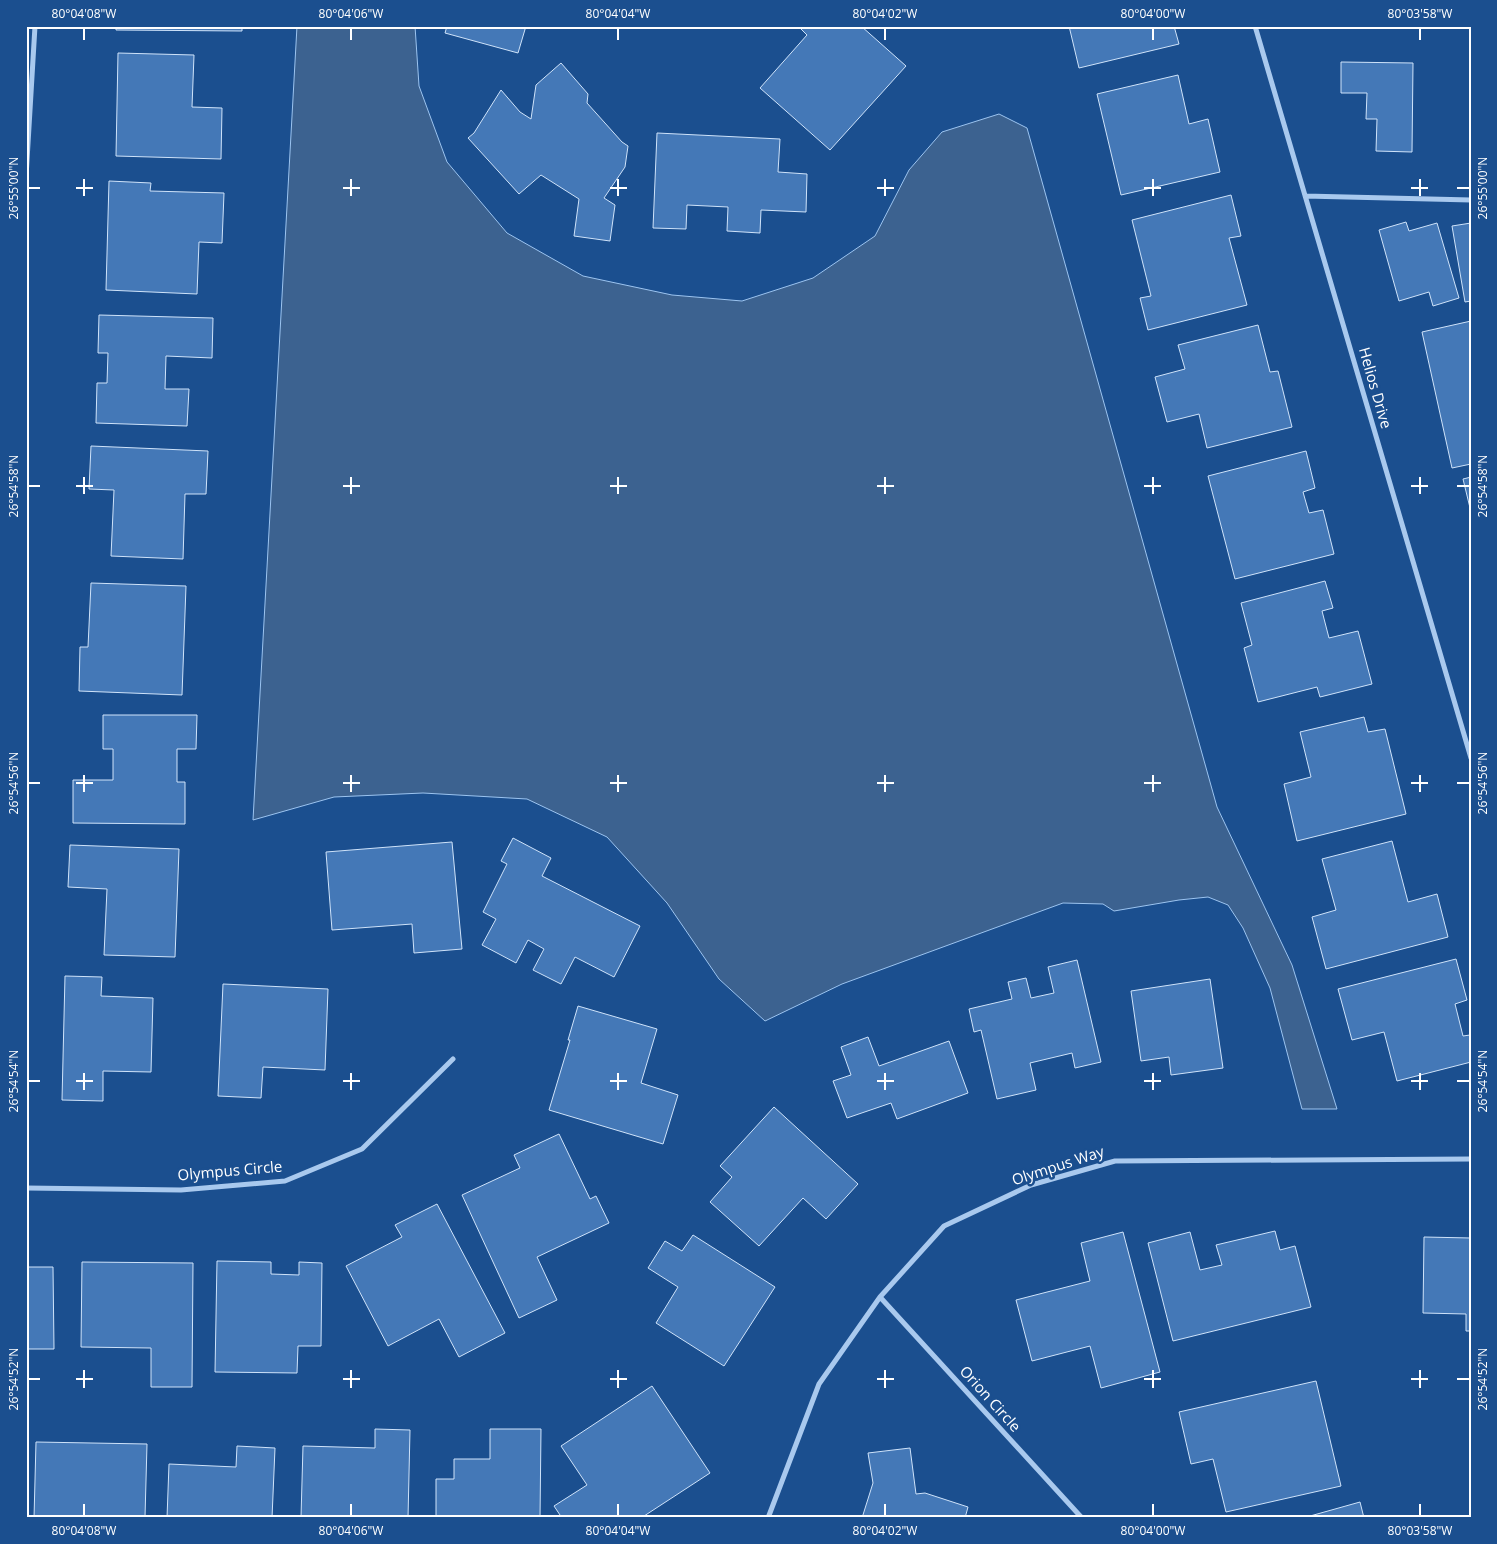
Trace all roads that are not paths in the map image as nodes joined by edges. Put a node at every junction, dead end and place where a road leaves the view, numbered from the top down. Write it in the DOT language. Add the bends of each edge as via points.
graph roads {
  1 [pos="35,26"];
  2 [pos="1255,26"];
  3 [pos="26,178"];
  4 [pos="1305,196"];
  5 [pos="1471,200"];
  6 [pos="1471,758"];
  7 [pos="453,1059"];
  8 [pos="1471,1159"];
  9 [pos="26,1188"];
  10 [pos="880,1297"];
  11 [pos="768,1518"];
  12 [pos="1082,1518"];
  1 -- 3 [label="street"];
  2 -- 4 [label="street, Helios Drive"];
  4 -- 5 [label="street"];
  4 -- 6 [label="street, Helios Drive"];
  7 -- 9 [label="street, Olympus Circle" via="362,1149 285,1180 181,1190"];
  8 -- 10 [label="street, Olympus Way" via="1115,1161 1031,1185 944,1226"];
  10 -- 11 [label="street, Olympus Way" via="819,1384"];
  10 -- 12 [label="street, Orion Circle"];
}
